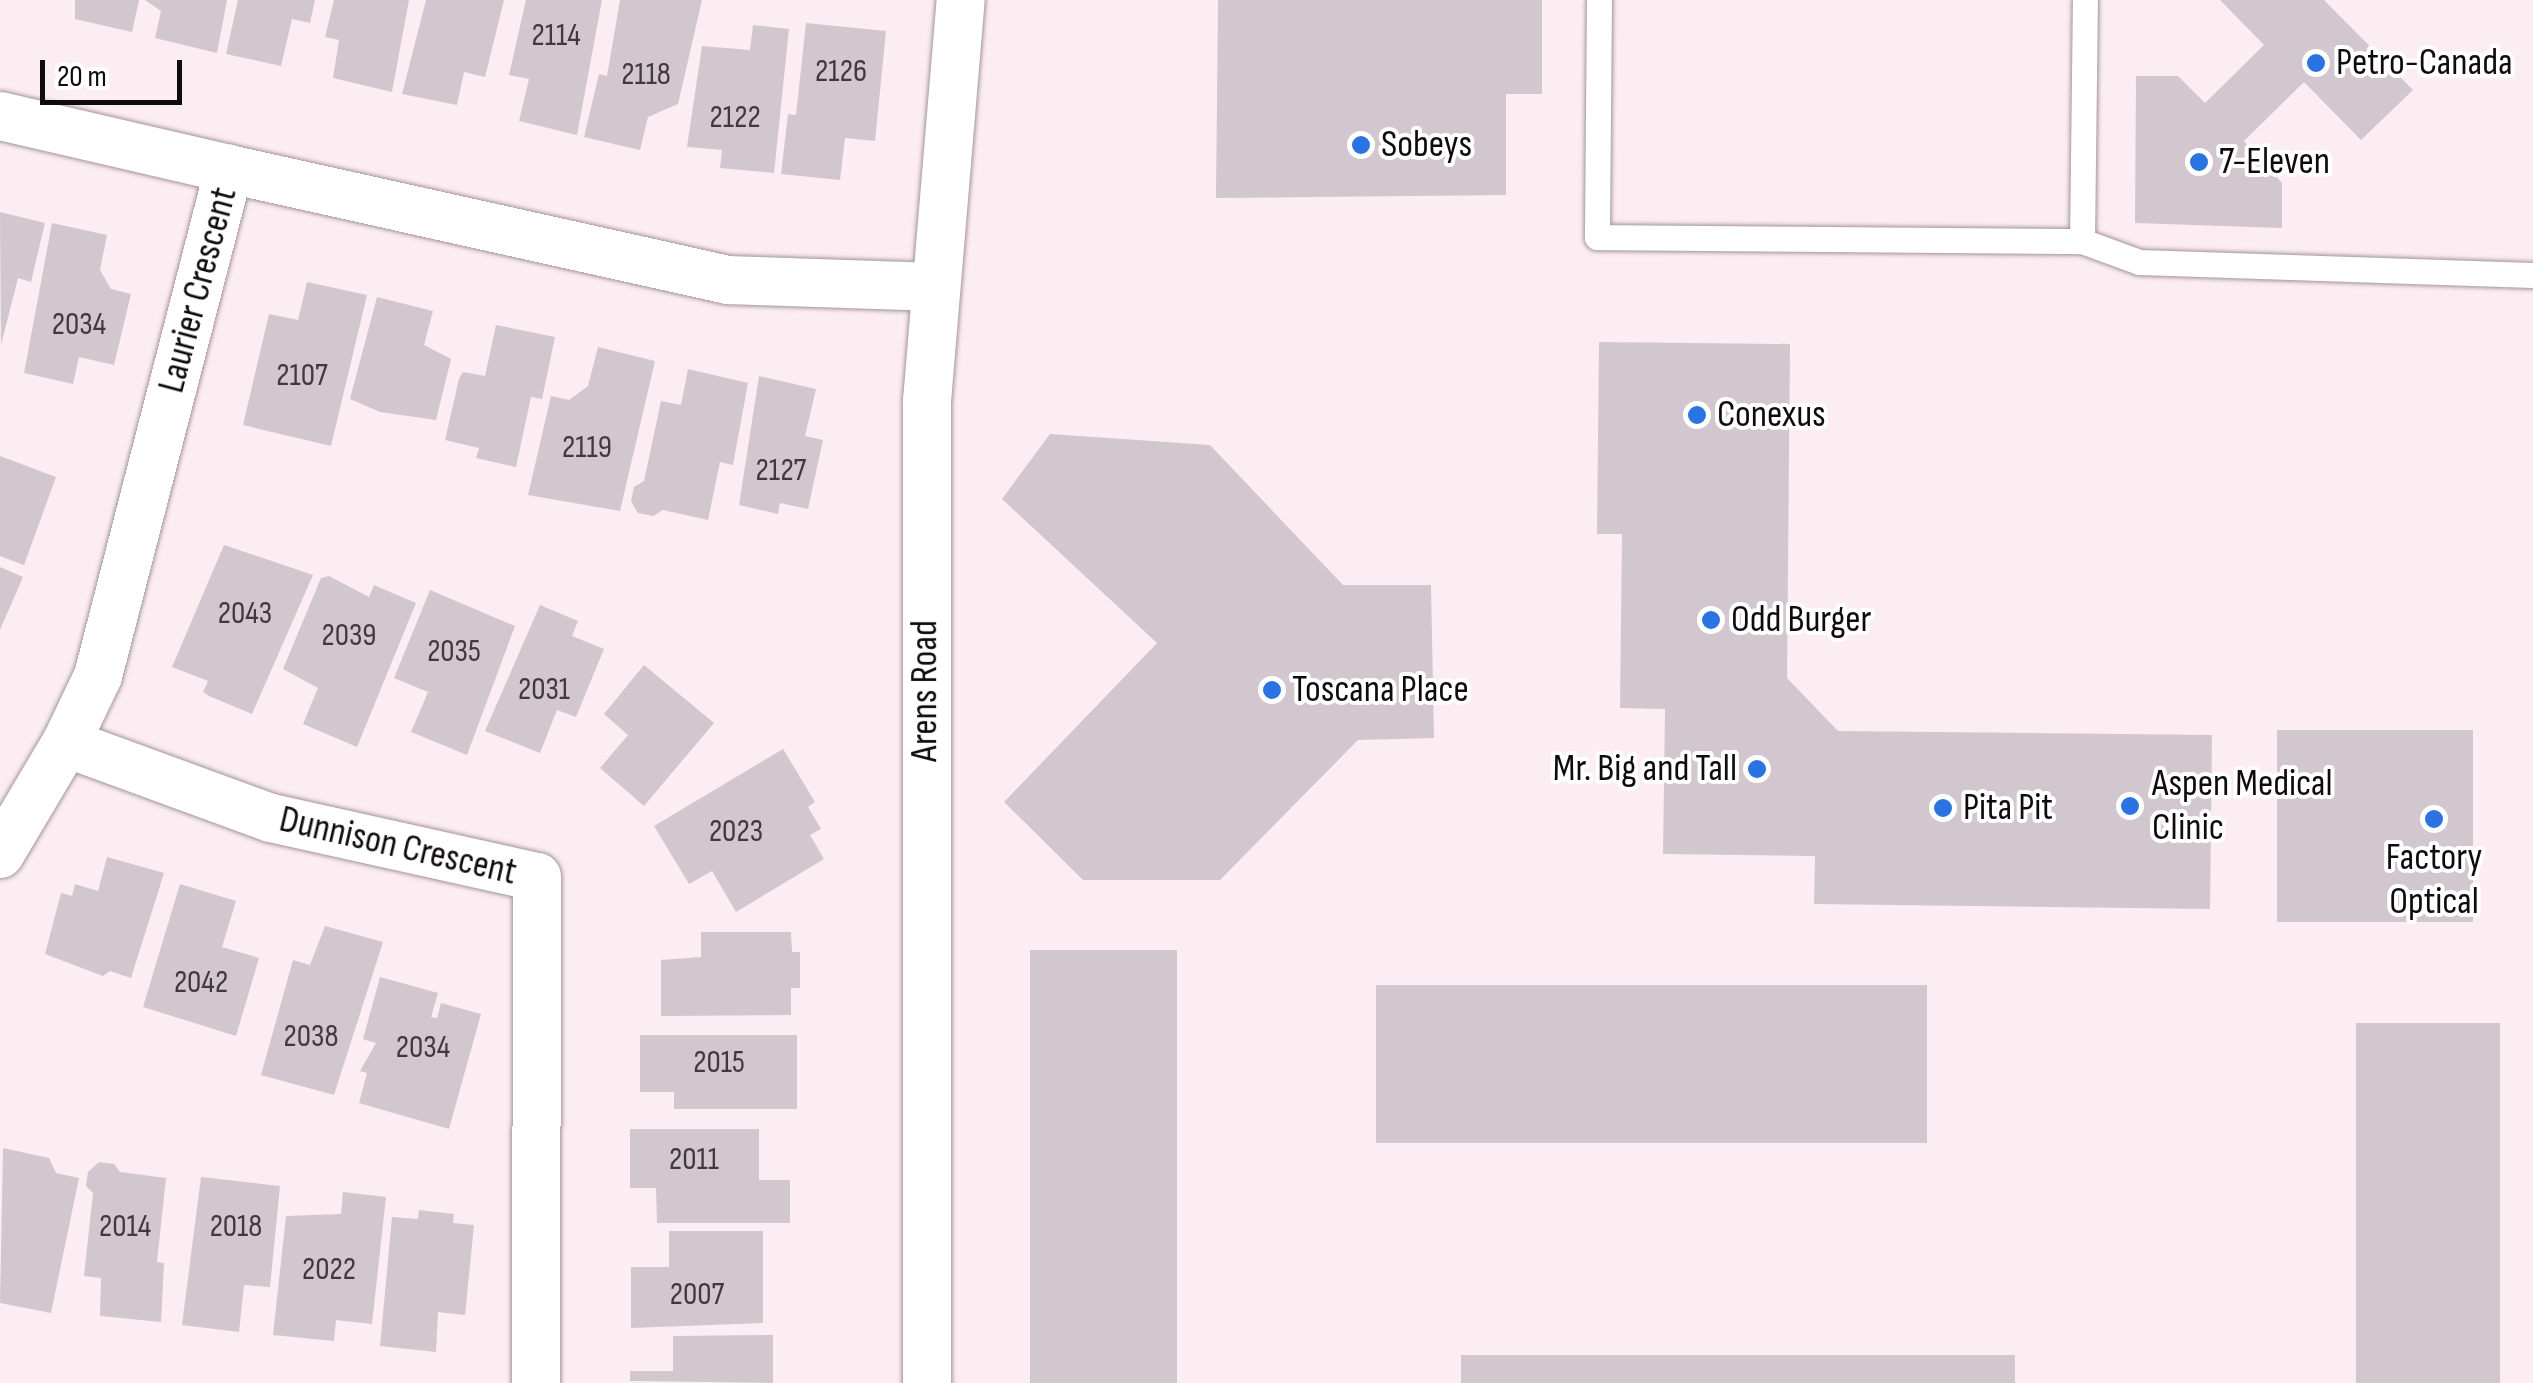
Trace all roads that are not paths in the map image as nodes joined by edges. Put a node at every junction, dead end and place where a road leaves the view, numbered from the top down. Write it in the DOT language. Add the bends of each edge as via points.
graph roads {
  1 [pos="961,0"];
  2 [pos="1600,0"];
  3 [pos="2085,0"];
  4 [pos="0,116"];
  5 [pos="230,169"];
  6 [pos="2082,241"];
  7 [pos="2533,275"];
  8 [pos="935,287"];
  9 [pos="66,743"];
  10 [pos="0,854"];
  11 [pos="536,1383"];
  12 [pos="927,1383"];
  1 -- 8 [label="street, Arens Road"];
  2 -- 6 [label="lane" via="1597,237"];
  3 -- 6 [label="lane"];
  4 -- 5 [label="street"];
  5 -- 8 [label="street, Laurier Crescent" via="728,280"];
  5 -- 9 [label="street, Laurier Crescent" via="98,676"];
  6 -- 7 [label="lane" via="2139,262"];
  8 -- 12 [label="street, Arens Road" via="926,548"];
  9 -- 10 [label="street, Laurier Crescent"];
  9 -- 11 [label="street, Dunnison Crescent" via="271,818 537,877"];
}
